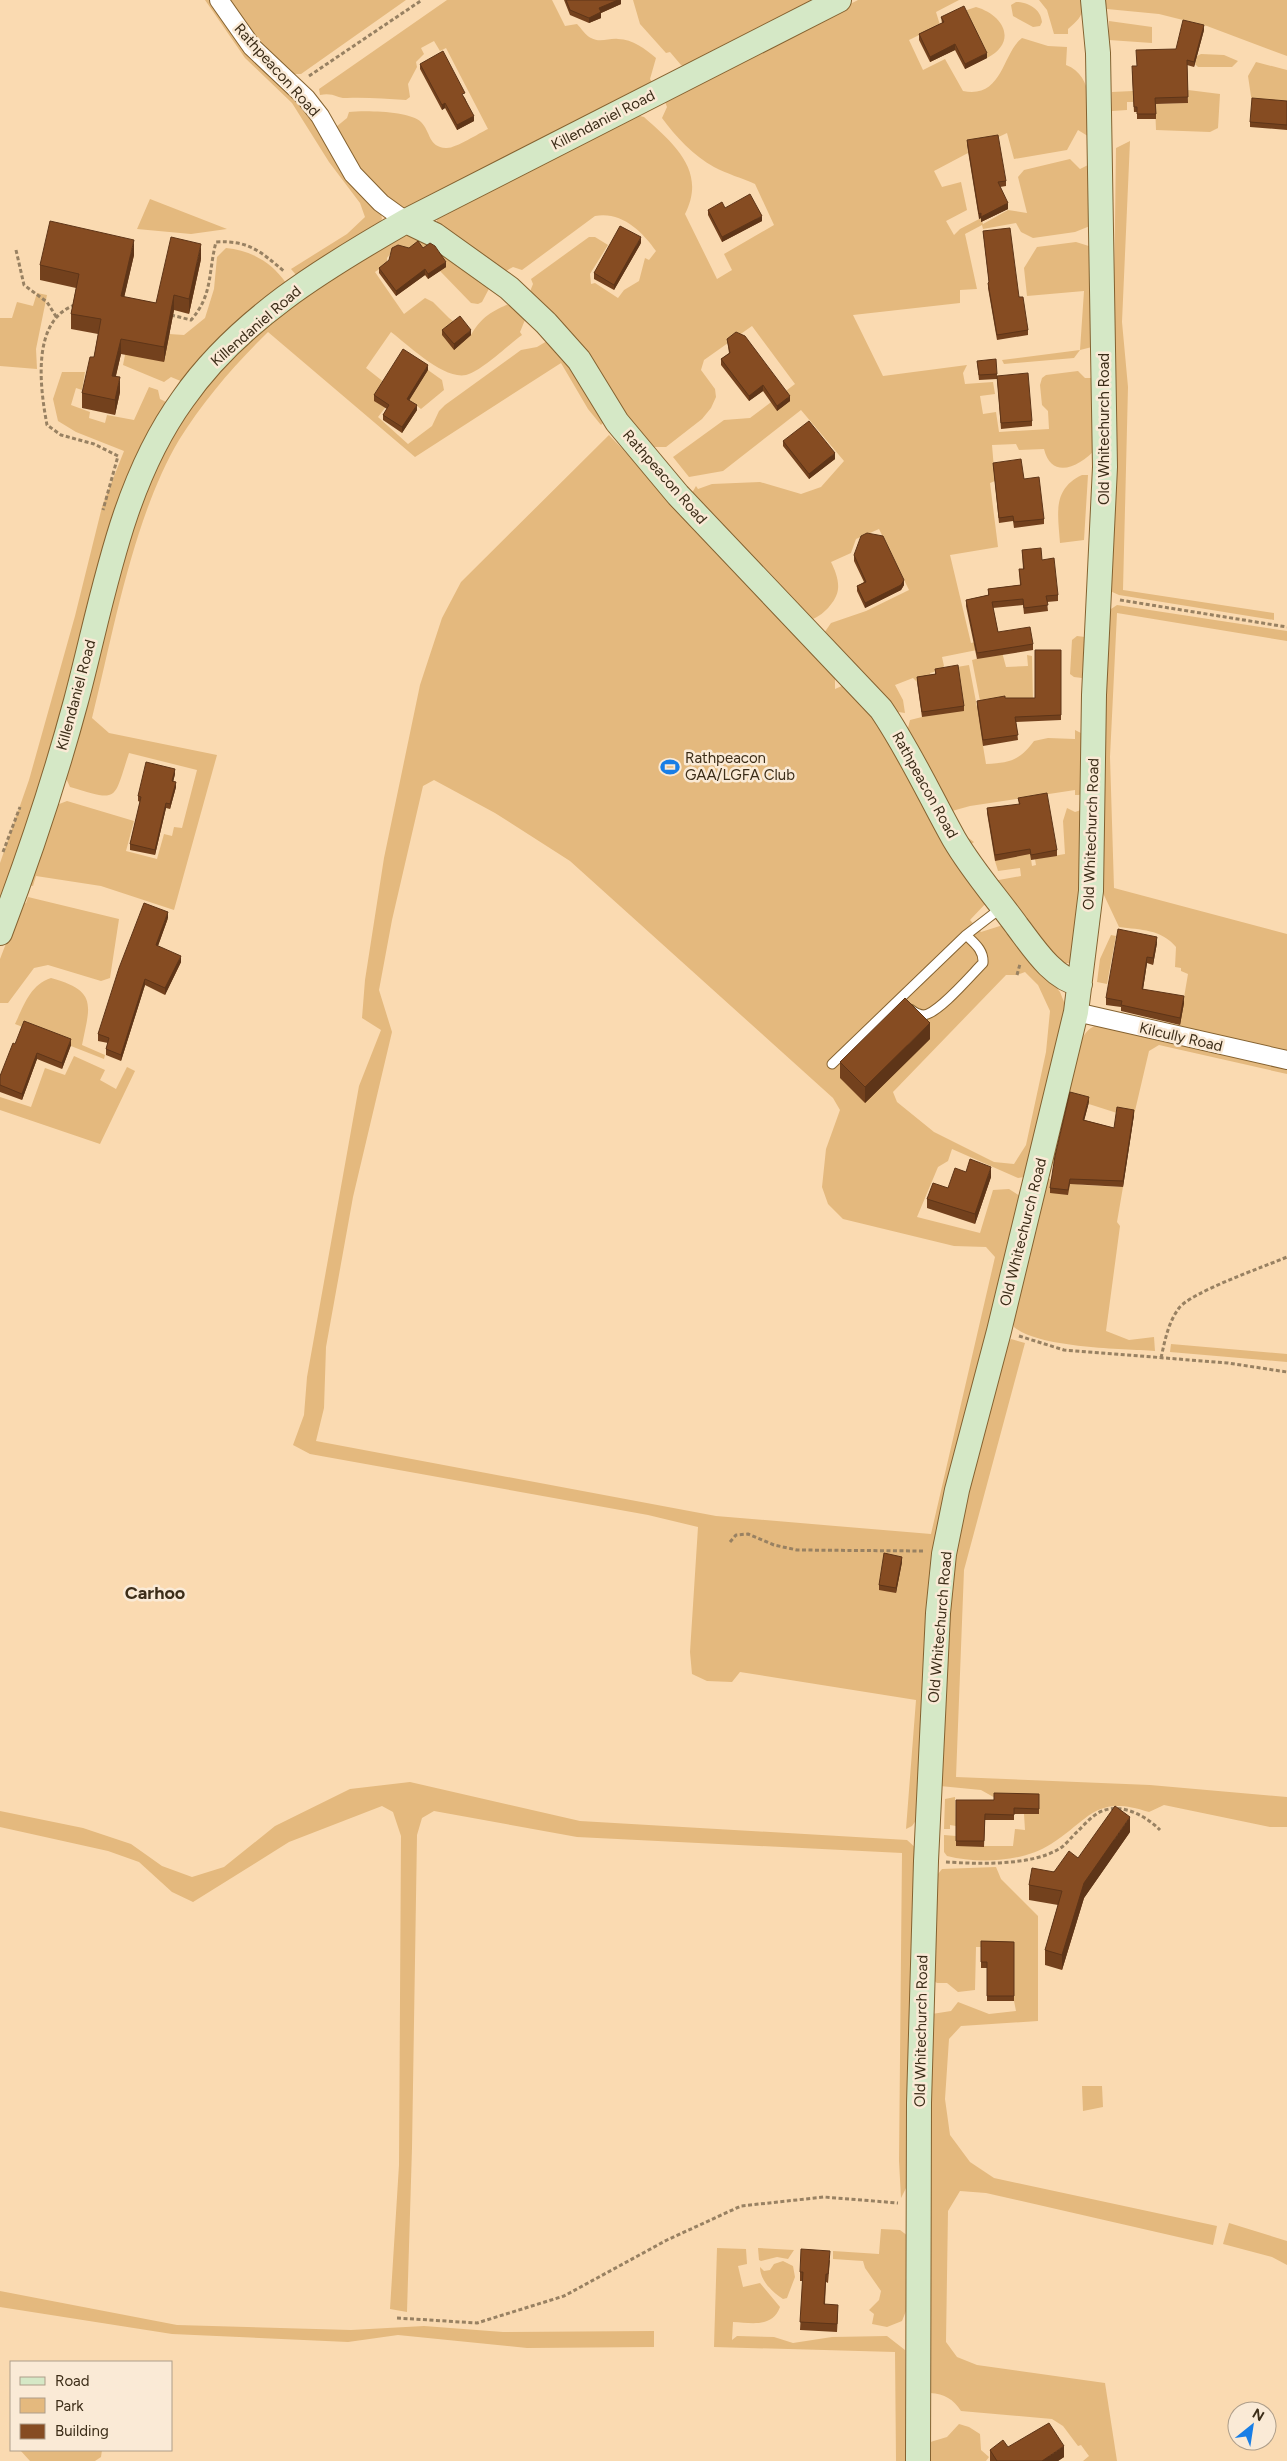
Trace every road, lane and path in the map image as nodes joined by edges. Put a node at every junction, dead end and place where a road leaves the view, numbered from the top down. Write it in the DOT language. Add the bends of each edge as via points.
graph roads {
  1 [pos="219,0"];
  2 [pos="422,0"];
  3 [pos="839,0"];
  4 [pos="1093,0"];
  5 [pos="312,73"];
  6 [pos="406,221"];
  7 [pos="16,250"];
  8 [pos="286,273"];
  9 [pos="82,302"];
  10 [pos="164,314"];
  11 [pos="57,318"];
  12 [pos="101,519"];
  13 [pos="1100,597"];
  14 [pos="1287,627"];
  15 [pos="21,806"];
  16 [pos="3,852"];
  17 [pos="1003,907"];
  18 [pos="0,933"];
  19 [pos="966,935"];
  20 [pos="1080,984"];
  21 [pos="900,998"];
  22 [pos="1076,1012"];
  23 [pos="1287,1060"];
  24 [pos="832,1064"];
  25 [pos="1287,1257"];
  26 [pos="1017,1335"];
  27 [pos="1161,1358"];
  28 [pos="1287,1372"];
  29 [pos="730,1542"];
  30 [pos="928,1551"];
  31 [pos="1160,1830"];
  32 [pos="957,1863"];
  33 [pos="901,2204"];
  34 [pos="397,2318"];
  35 [pos="918,2461"];
  1 -- 6 [label="street, Rathpeacon Road" via="252,47 306,98 320,116 353,174 381,203"];
  2 -- 5 [label="path"];
  3 -- 6 [label="street, Killendaniel Road"];
  4 -- 13 [label="street, Old Whitechurch Road" via="1098,53 1104,327 1105,467"];
  6 -- 17 [label="street, Rathpeacon Road" via="435,235 509,288 579,360 617,422 678,495 881,709 955,840"];
  6 -- 18 [label="street, Killendaniel Road" via="310,280 228,346 182,399 169,421 132,499 98,611 76,702 34,840"];
  7 -- 11 [label="path" via="24,285 47,302"];
  8 -- 10 [label="path" via="262,252 235,241 216,242 211,282 202,308 191,320"];
  9 -- 11 [label="path" via="67,308"];
  11 -- 12 [label="path" via="49,325 43,343 42,403 47,424 61,435 94,444 118,456"];
  13 -- 14 [label="path"];
  13 -- 20 [label="street, Old Whitechurch Road" via="1094,695 1091,891"];
  15 -- 16 [label="path"];
  17 -- 19 [label="lane"];
  17 -- 20 [label="street, Rathpeacon Road" via="1055,971 1069,982"];
  19 -- 21 [label="lane"];
  19 -- 21 [label="lane" via="984,956 983,963 935,1011 924,1015 914,1013"];
  20 -- 22 [label="street, Old Whitechurch Road"];
  21 -- 24 [label="lane"];
  22 -- 23 [label="street, Kilcully Road"];
  22 -- 35 [label="street, Old Whitechurch Road" via="957,1490 944,1554 938,1613 926,1861 919,2103"];
  25 -- 27 [label="path" via="1211,1288 1180,1306 1168,1327"];
  26 -- 27 [label="path" via="1064,1350"];
  27 -- 28 [label="path"];
  29 -- 30 [label="path" via="736,1535 748,1534 797,1550"];
  31 -- 32 [label="path" via="1133,1812 1114,1808 1098,1813 1060,1849 1022,1861"];
  33 -- 34 [label="path" via="824,2197 741,2206 667,2240 564,2296 476,2323"];
}
